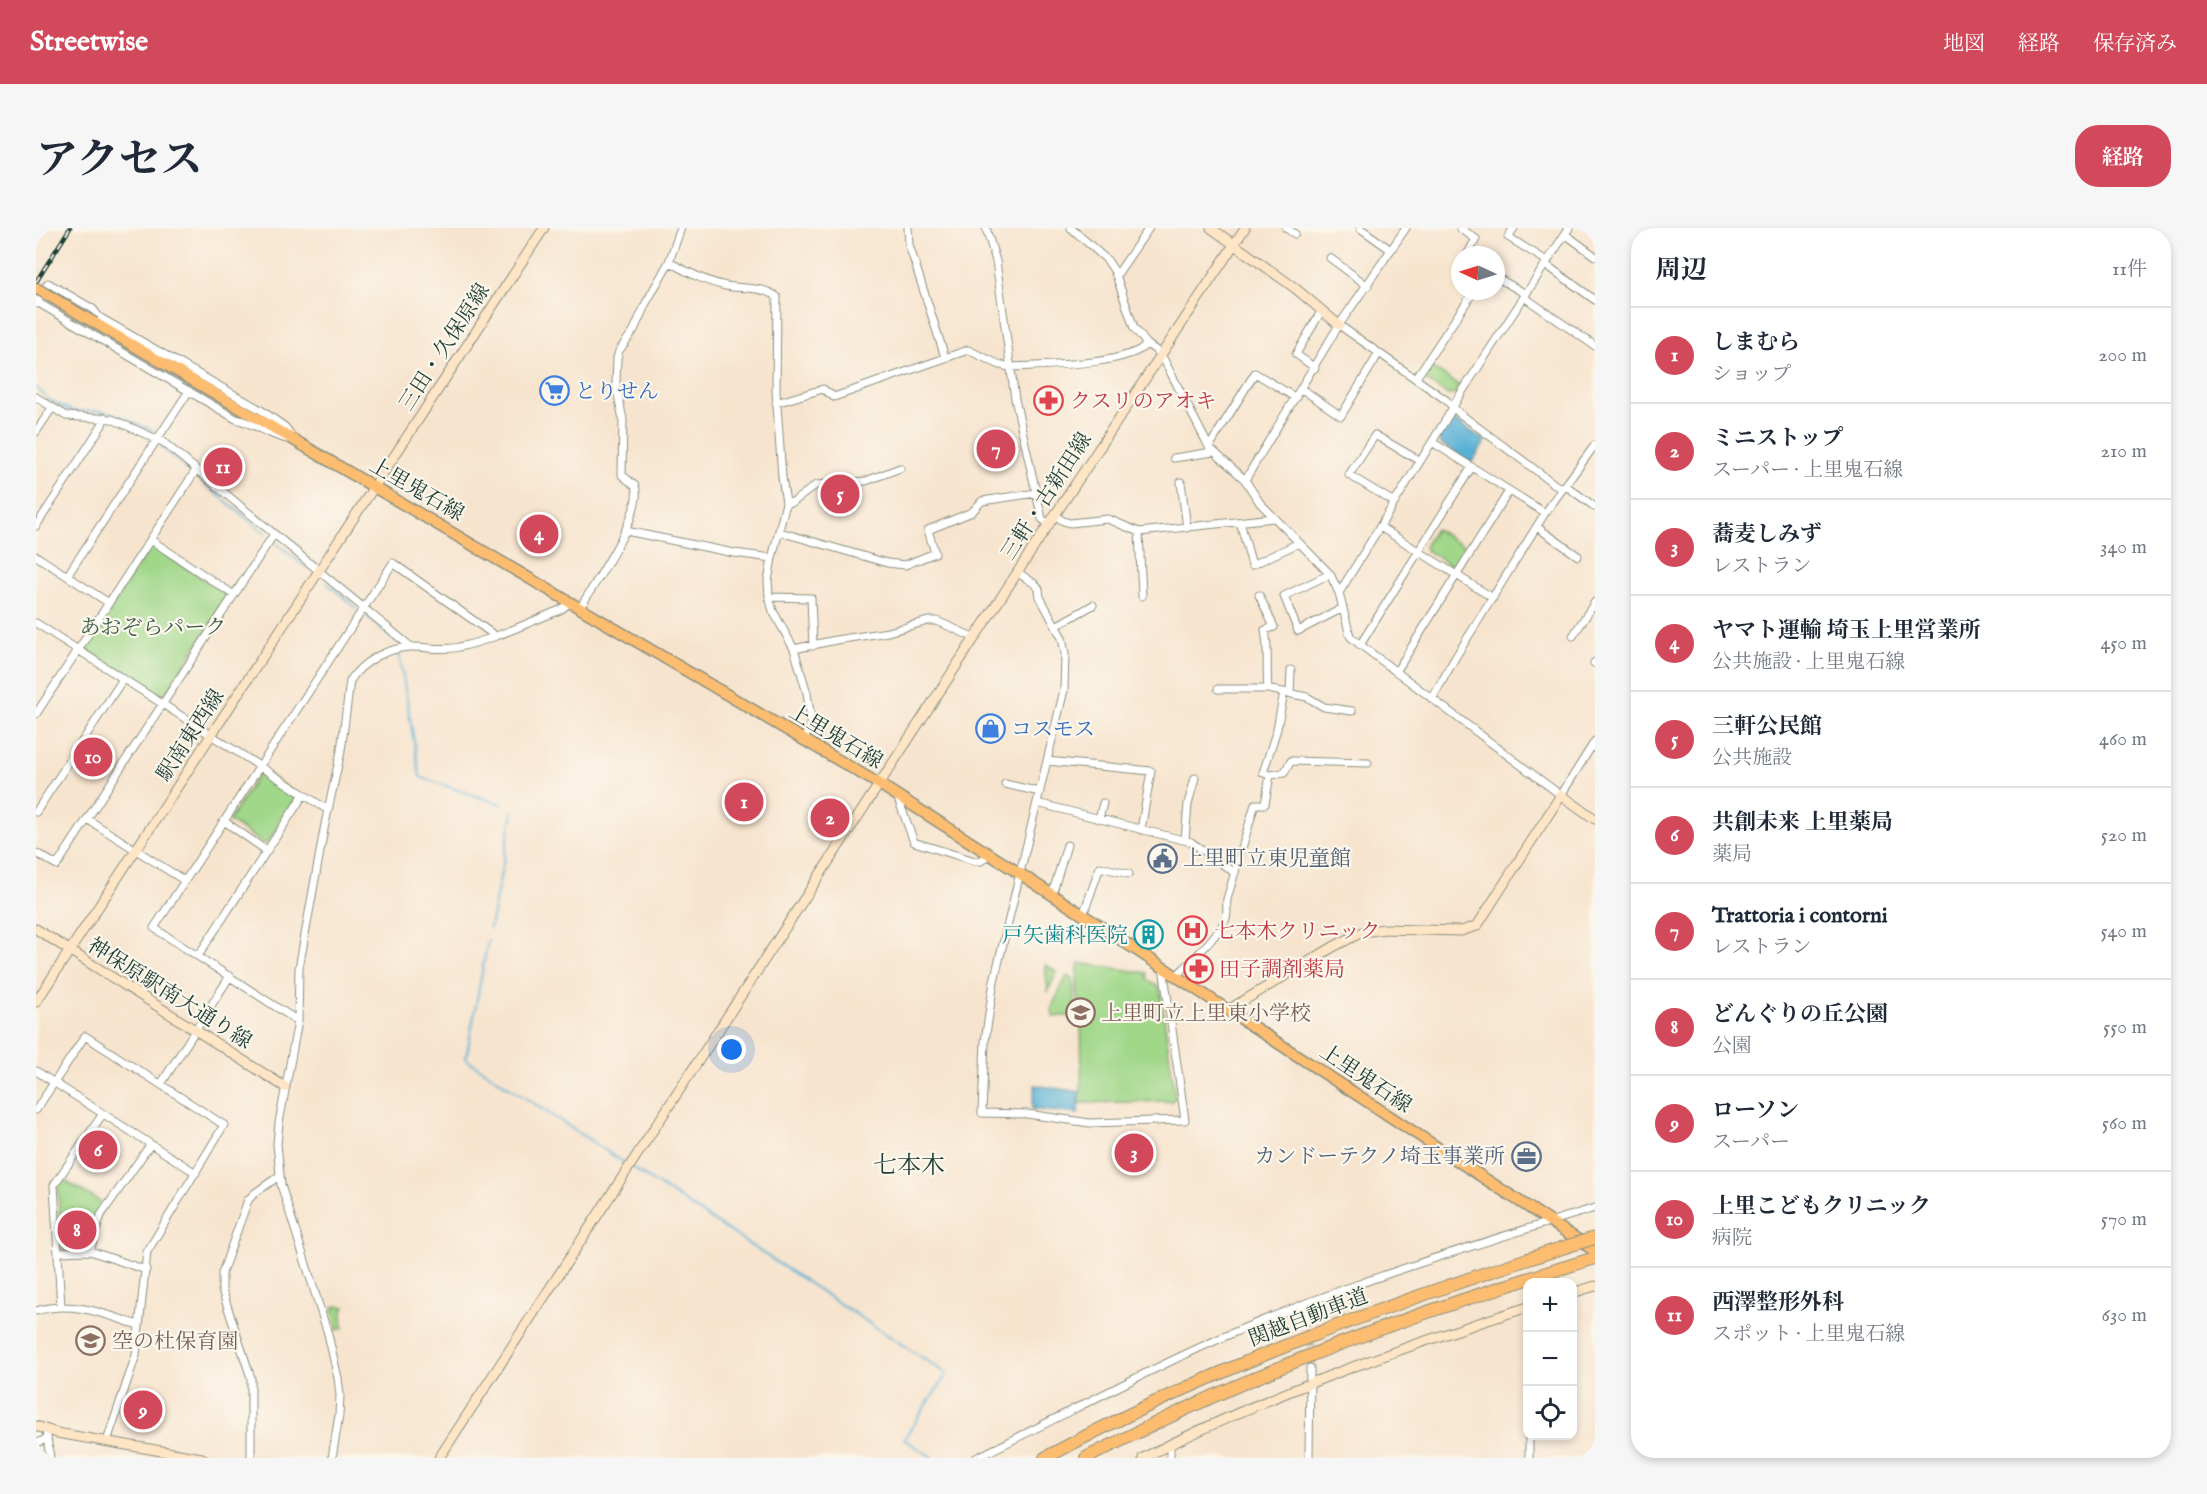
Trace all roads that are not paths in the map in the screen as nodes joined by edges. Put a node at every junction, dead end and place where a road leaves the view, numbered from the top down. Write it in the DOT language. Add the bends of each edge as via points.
graph roads {
  1 [pos="544,228"];
  2 [pos="681,228"];
  3 [pos="909,228"];
  4 [pos="986,228"];
  5 [pos="1071,228"];
  6 [pos="1149,228"];
  7 [pos="1211,228"];
  8 [pos="1245,228"];
  9 [pos="1286,228"];
  10 [pos="1360,228"];
  11 [pos="1406,228"];
  12 [pos="1460,228"];
  13 [pos="1514,228"];
  14 [pos="1567,231"];
  15 [pos="1295,234"];
  16 [pos="1234,245"];
  17 [pos="1472,246"];
  18 [pos="1391,250"];
  19 [pos="1595,256"];
  20 [pos="1330,258"];
  21 [pos="669,262"];
  22 [pos="1546,263"];
  23 [pos="1116,276"];
  24 [pos="1505,283"];
  25 [pos="1368,286"];
  26 [pos="36,288"];
  27 [pos="1525,295"];
  28 [pos="1468,300"];
  29 [pos="1595,300"];
  30 [pos="36,303"];
  31 [pos="1322,309"];
  32 [pos="1340,325"];
  33 [pos="1147,344"];
  34 [pos="1595,346"];
  35 [pos="1380,353"];
  36 [pos="1161,354"];
  37 [pos="945,357"];
  38 [pos="1010,367"];
  39 [pos="1315,368"];
  40 [pos="1416,378"];
  41 [pos="1302,389"];
  42 [pos="189,391"];
  43 [pos="36,397"];
  44 [pos="1296,399"];
  45 [pos="776,403"];
  46 [pos="1453,407"];
  47 [pos="52,408"];
  48 [pos="104,417"];
  49 [pos="36,432"];
  50 [pos="158,439"];
  51 [pos="295,440"];
  52 [pos="1432,442"];
  53 [pos="1595,445"];
  54 [pos="1211,450"];
  55 [pos="1174,458"];
  56 [pos="1419,461"];
  57 [pos="900,468"];
  58 [pos="1471,468"];
  59 [pos="196,470"];
  60 [pos="1245,480"];
  61 [pos="1181,482"];
  62 [pos="374,486"];
  63 [pos="1565,487"];
  64 [pos="1509,491"];
  65 [pos="1036,493"];
  66 [pos="1394,502"];
  67 [pos="786,503"];
  68 [pos="1595,507"];
  69 [pos="1545,513"];
  70 [pos="1055,515"];
  71 [pos="1274,518"];
  72 [pos="1240,522"];
  73 [pos="1049,524"];
  74 [pos="36,525"];
  75 [pos="1380,527"];
  76 [pos="1537,527"];
  77 [pos="1187,528"];
  78 [pos="626,531"];
  79 [pos="780,532"];
  80 [pos="1138,532"];
  81 [pos="274,534"];
  82 [pos="151,540"];
  83 [pos="1299,543"];
  84 [pos="1418,550"];
  85 [pos="36,556"];
  86 [pos="1578,556"];
  87 [pos="772,558"];
  88 [pos="319,571"];
  89 [pos="1017,572"];
  90 [pos="1330,574"];
  91 [pos="1456,574"];
  92 [pos="67,576"];
  93 [pos="1339,593"];
  94 [pos="234,595"];
  95 [pos="1260,595"];
  96 [pos="1142,596"];
  97 [pos="769,597"];
  98 [pos="1493,597"];
  99 [pos="1595,602"];
  100 [pos="109,603"];
  101 [pos="576,605"];
  102 [pos="1093,605"];
  103 [pos="364,607"];
  104 [pos="1342,608"];
  105 [pos="36,623"];
  106 [pos="1056,626"];
  107 [pos="494,635"];
  108 [pos="1573,636"];
  109 [pos="975,638"];
  110 [pos="1360,645"];
  111 [pos="813,646"];
  112 [pos="411,647"];
  113 [pos="78,650"];
  114 [pos="794,650"];
  115 [pos="1291,670"];
  116 [pos="1396,672"];
  117 [pos="123,679"];
  118 [pos="1218,689"];
  119 [pos="1268,689"];
  120 [pos="1287,692"];
  121 [pos="1432,699"];
  122 [pos="163,704"];
  123 [pos="1352,711"];
  124 [pos="36,714"];
  125 [pos="212,735"];
  126 [pos="803,740"];
  127 [pos="1595,741"];
  128 [pos="1047,761"];
  129 [pos="1368,763"];
  130 [pos="260,766"];
  131 [pos="1270,775"];
  132 [pos="1196,778"];
  133 [pos="879,784"];
  134 [pos="1005,784"];
  135 [pos="1040,792"];
  136 [pos="304,795"];
  137 [pos="1561,795"];
  138 [pos="897,796"];
  139 [pos="1037,803"];
  140 [pos="1102,803"];
  141 [pos="328,810"];
  142 [pos="36,812"];
  143 [pos="87,819"];
  144 [pos="1099,819"];
  145 [pos="1595,819"];
  146 [pos="224,821"];
  147 [pos="1142,830"];
  148 [pos="1185,840"];
  149 [pos="1067,844"];
  150 [pos="136,850"];
  151 [pos="267,851"];
  152 [pos="36,853"];
  153 [pos="989,854"];
  154 [pos="1019,873"];
  155 [pos="1235,873"];
  156 [pos="1129,874"];
  157 [pos="185,881"];
  158 [pos="1052,895"];
  159 [pos="1083,915"];
  160 [pos="36,929"];
  161 [pos="70,950"];
  162 [pos="198,956"];
  163 [pos="1163,967"];
  164 [pos="230,976"];
  165 [pos="1176,976"];
  166 [pos="36,1002"];
  167 [pos="1228,1010"];
  168 [pos="298,1021"];
  169 [pos="196,1030"];
  170 [pos="36,1071"];
  171 [pos="54,1082"];
  172 [pos="161,1084"];
  173 [pos="285,1087"];
  174 [pos="36,1110"];
  175 [pos="102,1115"];
  176 [pos="150,1145"];
  177 [pos="196,1173"];
  178 [pos="279,1176"];
  179 [pos="1595,1208"];
  180 [pos="1550,1222"];
  181 [pos="1595,1238"];
  182 [pos="90,1251"];
  183 [pos="1595,1251"];
  184 [pos="59,1252"];
  185 [pos="1590,1259"];
  186 [pos="146,1270"];
  187 [pos="1595,1286"];
  188 [pos="1577,1291"];
  189 [pos="1306,1304"];
  190 [pos="61,1307"];
  191 [pos="1523,1308"];
  192 [pos="36,1311"];
  193 [pos="1307,1319"];
  194 [pos="138,1325"];
  195 [pos="1310,1368"];
  196 [pos="1310,1383"];
  197 [pos="36,1426"];
  198 [pos="47,1435"];
  199 [pos="1530,1440"];
  200 [pos="107,1442"];
  201 [pos="36,1443"];
  202 [pos="1170,1444"];
  203 [pos="50,1458"];
  204 [pos="202,1458"];
  205 [pos="251,1458"];
  206 [pos="332,1458"];
  207 [pos="439,1458"];
  208 [pos="976,1458"];
  209 [pos="1045,1458"];
  210 [pos="1086,1458"];
  211 [pos="1143,1458"];
  212 [pos="1170,1458"];
  213 [pos="1310,1458"];
  214 [pos="1529,1458"];
  1 -- 62 [label="street, 三田・久保原線"];
  2 -- 21 [label="street"];
  3 -- 37 [label="street" via="909,245"];
  4 -- 38 [label="street" via="996,261"];
  5 -- 23 [label="street" via="1107,260"];
  6 -- 23 [label="street"];
  7 -- 16 [label="street"];
  8 -- 16 [label="street, 三軒・古新田線"];
  9 -- 15 [label="street"];
  10 -- 18 [label="street"];
  11 -- 18 [label="street"];
  12 -- 17 [label="street" via="1476,239"];
  13 -- 22 [label="street" via="1508,237"];
  14 -- 19 [label="street"];
  14 -- 22 [label="street"];
  16 -- 31 [label="street"];
  16 -- 36 [label="street, 三軒・古新田線"];
  18 -- 25 [label="street"];
  20 -- 25 [label="street"];
  21 -- 45 [label="street" via="699,278 725,286 770,291 777,297"];
  21 -- 78 [label="street" via="617,358 616,384 623,420 622,471 636,491"];
  22 -- 27 [label="street"];
  22 -- 29 [label="street"];
  23 -- 33 [label="street" via="1134,328"];
  24 -- 27 [label="street"];
  25 -- 32 [label="street"];
  26 -- 51 [label="main road, 上里鬼石線, bridge"];
  27 -- 34 [label="street"];
  27 -- 46 [label="street"];
  28 -- 40 [label="street"];
  30 -- 42 [label="street"];
  30 -- 51 [label="street" via="48,283 91,308 99,317 261,410 285,427"];
  31 -- 32 [label="street"];
  31 -- 39 [label="street" via="1296,354"];
  32 -- 35 [label="street"];
  32 -- 39 [label="street"];
  33 -- 36 [label="street"];
  33 -- 38 [label="street" via="1138,351 1102,362"];
  35 -- 40 [label="street"];
  35 -- 41 [label="street" via="1341,416"];
  36 -- 54 [label="street"];
  36 -- 70 [label="street, 三軒・古新田線"];
  37 -- 38 [label="street" via="968,350"];
  37 -- 45 [label="street" via="834,397 823,389"];
  38 -- 65 [label="street"];
  39 -- 41 [label="street"];
  40 -- 46 [label="street"];
  41 -- 44 [label="street"];
  42 -- 50 [label="street"];
  42 -- 51 [label="street" via="236,419 282,439"];
  43 -- 47 [label="street"];
  44 -- 54 [label="street" via="1255,373"];
  44 -- 60 [label="street"];
  45 -- 67 [label="street"];
  46 -- 52 [label="street"];
  46 -- 63 [label="street" via="1557,486"];
  47 -- 48 [label="street" via="66,416"];
  47 -- 49 [label="street"];
  48 -- 50 [label="street"];
  48 -- 74 [label="street"];
  50 -- 59 [label="street"];
  50 -- 92 [label="street"];
  51 -- 62 [label="main road, 上里鬼石線"];
  52 -- 56 [label="street"];
  52 -- 58 [label="street"];
  53 -- 63 [label="street"];
  54 -- 55 [label="street"];
  54 -- 60 [label="street"];
  56 -- 66 [label="street"];
  56 -- 66 [label="street" via="1375,435 1349,475"];
  57 -- 67 [label="street" via="866,481 816,484"];
  58 -- 64 [label="street"];
  58 -- 84 [label="street"];
  59 -- 81 [label="street"];
  59 -- 82 [label="street"];
  60 -- 71 [label="street"];
  61 -- 77 [label="street"];
  62 -- 88 [label="street, 駅南東西線"];
  62 -- 101 [label="main road, 上里鬼石線"];
  63 -- 68 [label="street"];
  63 -- 69 [label="street"];
  64 -- 69 [label="street"];
  64 -- 91 [label="street"];
  65 -- 73 [label="street" via="1042,519"];
  65 -- 79 [label="street" via="982,501 972,512 928,530 934,553 905,565"];
  66 -- 75 [label="street"];
  67 -- 79 [label="street"];
  69 -- 76 [label="street"];
  70 -- 73 [label="street, 三軒・古新田線"];
  70 -- 80 [label="street" via="1070,523 1108,519"];
  71 -- 72 [label="street"];
  71 -- 83 [label="street"];
  72 -- 77 [label="street"];
  72 -- 83 [label="street" via="1252,565"];
  73 -- 89 [label="street, 三軒・古新田線"];
  75 -- 84 [label="street"];
  75 -- 93 [label="street"];
  76 -- 86 [label="street"];
  76 -- 98 [label="street"];
  77 -- 80 [label="street"];
  78 -- 87 [label="street"];
  78 -- 101 [label="street"];
  79 -- 87 [label="street"];
  80 -- 96 [label="street"];
  81 -- 88 [label="street"];
  81 -- 94 [label="street"];
  82 -- 94 [label="street"];
  82 -- 100 [label="street"];
  83 -- 90 [label="street"];
  84 -- 91 [label="street"];
  84 -- 110 [label="street"];
  85 -- 92 [label="street"];
  87 -- 97 [label="street"];
  88 -- 103 [label="street"];
  88 -- 125 [label="street, 駅南東西線"];
  89 -- 106 [label="street" via="1039,588"];
  89 -- 109 [label="street, 三軒・古新田線"];
  90 -- 93 [label="street"];
  90 -- 104 [label="street" via="1284,596 1298,631"];
  91 -- 98 [label="street"];
  91 -- 116 [label="street"];
  92 -- 100 [label="street"];
  93 -- 104 [label="street"];
  94 -- 122 [label="street"];
  95 -- 119 [label="street" via="1274,627 1265,630 1269,648"];
  97 -- 111 [label="street" via="811,598"];
  97 -- 114 [label="street"];
  98 -- 121 [label="street"];
  99 -- 108 [label="street"];
  100 -- 113 [label="street"];
  101 -- 107 [label="street"];
  101 -- 126 [label="main road, 上里鬼石線"];
  102 -- 106 [label="street"];
  103 -- 107 [label="street" via="393,562"];
  103 -- 112 [label="street"];
  103 -- 130 [label="street"];
  104 -- 110 [label="street" via="1350,636"];
  105 -- 113 [label="street"];
  106 -- 128 [label="street" via="1065,647 1064,690"];
  107 -- 112 [label="street" via="448,649"];
  109 -- 111 [label="street" via="937,621 928,621"];
  109 -- 133 [label="street, 三軒・古新田線"];
  110 -- 116 [label="street"];
  111 -- 114 [label="street"];
  112 -- 141 [label="street" via="383,653 363,666 350,681"];
  113 -- 117 [label="street"];
  113 -- 124 [label="street"];
  114 -- 126 [label="street" via="810,706 809,730"];
  115 -- 120 [label="street"];
  116 -- 121 [label="street"];
  117 -- 122 [label="street"];
  117 -- 142 [label="street"];
  118 -- 119 [label="street"];
  119 -- 120 [label="street"];
  120 -- 123 [label="street" via="1324,707"];
  120 -- 131 [label="street" via="1263,773"];
  121 -- 137 [label="street"];
  122 -- 125 [label="street"];
  122 -- 143 [label="street"];
  125 -- 130 [label="street"];
  125 -- 150 [label="street, 駅南東西線"];
  126 -- 133 [label="main road, 上里鬼石線"];
  127 -- 137 [label="street"];
  128 -- 135 [label="street"];
  128 -- 147 [label="street" via="1151,771"];
  129 -- 131 [label="street" via="1291,761 1284,773"];
  130 -- 136 [label="street"];
  130 -- 146 [label="street"];
  131 -- 155 [label="street" via="1265,804 1255,804"];
  132 -- 148 [label="street" via="1188,804"];
  133 -- 138 [label="main road, 上里鬼石線"];
  133 -- 207 [label="street, 三軒・古新田線"];
  134 -- 135 [label="street"];
  135 -- 139 [label="street"];
  136 -- 141 [label="street"];
  136 -- 151 [label="street"];
  137 -- 145 [label="street"];
  137 -- 167 [label="street" via="1477,926 1447,932 1362,932"];
  138 -- 153 [label="main road, 上里鬼石線"];
  138 -- 153 [label="street" via="914,842 975,861"];
  139 -- 144 [label="street"];
  139 -- 154 [label="street"];
  140 -- 144 [label="street"];
  141 -- 168 [label="street" via="299,968"];
  143 -- 150 [label="street"];
  143 -- 152 [label="street" via="57,866"];
  144 -- 147 [label="street"];
  146 -- 151 [label="street"];
  146 -- 157 [label="street"];
  147 -- 148 [label="street"];
  148 -- 155 [label="street"];
  149 -- 158 [label="street"];
  150 -- 157 [label="street"];
  150 -- 161 [label="street, 駅南東西線"];
  151 -- 162 [label="street"];
  153 -- 154 [label="main road, 上里鬼石線"];
  154 -- 158 [label="main road, 上里鬼石線"];
  154 -- 163 [label="street" via="988,1017 982,1113 1027,1114 1090,1123 1185,1120"];
  155 -- 165 [label="street" via="1224,922"];
  156 -- 159 [label="street" via="1100,867"];
  157 -- 162 [label="street" via="154,928"];
  158 -- 159 [label="main road, 上里鬼石線"];
  159 -- 163 [label="main road, 上里鬼石線"];
  160 -- 161 [label="street, 神保原駅南大通り線"];
  161 -- 166 [label="street, 駅南東西線"];
  161 -- 169 [label="street, 神保原駅南大通り線"];
  162 -- 164 [label="street"];
  163 -- 165 [label="main road, 上里鬼石線"];
  164 -- 168 [label="street"];
  164 -- 169 [label="street"];
  165 -- 167 [label="main road, 上里鬼石線"];
  167 -- 180 [label="main road, 上里鬼石線"];
  168 -- 173 [label="street"];
  169 -- 172 [label="street"];
  169 -- 173 [label="street, 神保原駅南大通り線"];
  170 -- 171 [label="street"];
  171 -- 172 [label="street" via="85,1036"];
  171 -- 174 [label="street"];
  171 -- 175 [label="street"];
  172 -- 177 [label="street" via="224,1125"];
  173 -- 178 [label="street" via="279,1124"];
  175 -- 176 [label="street"];
  175 -- 184 [label="street" via="54,1185"];
  176 -- 177 [label="street"];
  176 -- 182 [label="street" via="101,1215"];
  177 -- 186 [label="street" via="147,1252"];
  178 -- 205 [label="street" via="248,1200 222,1273 222,1290 252,1378"];
  178 -- 206 [label="street" via="334,1354 340,1395"];
  179 -- 180 [label="street"];
  180 -- 183 [label="main road, 上里鬼石線"];
  180 -- 189 [label="street"];
  181 -- 209 [label="highway, 関越自動車道, bridge" via="1425,1293 1264,1354 1122,1418"];
  182 -- 184 [label="street"];
  182 -- 186 [label="street"];
  184 -- 190 [label="street"];
  185 -- 210 [label="highway, 関越自動車道" via="1323,1350 1196,1404"];
  186 -- 194 [label="street"];
  187 -- 188 [label="street"];
  189 -- 193 [label="street"];
  189 -- 208 [label="street" via="1152,1370"];
  190 -- 192 [label="street"];
  190 -- 194 [label="street" via="84,1307"];
  191 -- 196 [label="street"];
  194 -- 200 [label="street" via="136,1355"];
  195 -- 196 [label="street"];
  196 -- 202 [label="street"];
  196 -- 213 [label="street"];
  197 -- 198 [label="street"];
  198 -- 200 [label="street"];
  198 -- 201 [label="street"];
  198 -- 203 [label="street"];
  199 -- 214 [label="street"];
  200 -- 204 [label="street"];
  202 -- 211 [label="street"];
  202 -- 212 [label="street"];
}
